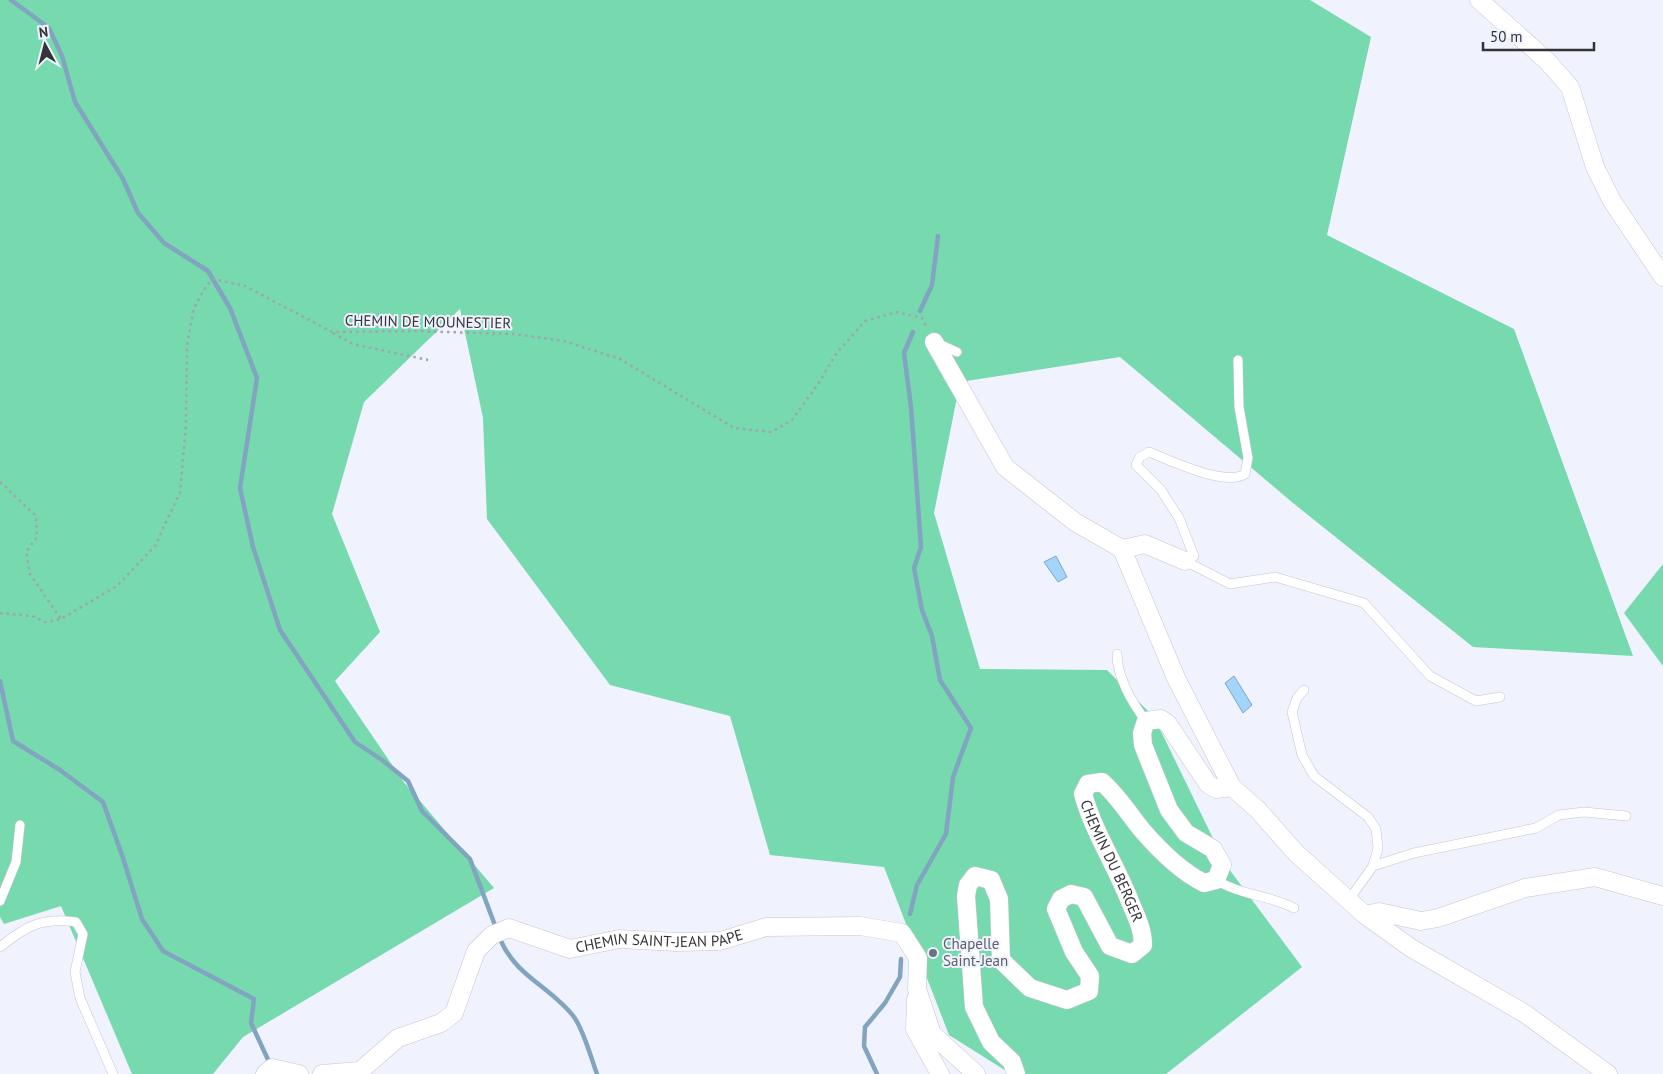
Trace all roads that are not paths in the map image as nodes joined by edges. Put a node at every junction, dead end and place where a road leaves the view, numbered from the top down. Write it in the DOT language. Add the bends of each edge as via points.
graph roads {
  1 [pos="1479,0"];
  2 [pos="1663,277"];
  3 [pos="934,342"];
  4 [pos="957,352"];
  5 [pos="1238,360"];
  6 [pos="1122,549"];
  7 [pos="1185,561"];
  8 [pos="1117,654"];
  9 [pos="1304,690"];
  10 [pos="1500,697"];
  11 [pos="1146,721"];
  12 [pos="1232,787"];
  13 [pos="1626,816"];
  14 [pos="20,825"];
  15 [pos="1373,866"];
  16 [pos="1216,880"];
  17 [pos="1663,896"];
  18 [pos="0,901"];
  19 [pos="1348,901"];
  20 [pos="1294,908"];
  21 [pos="1365,916"];
  22 [pos="0,947"];
  23 [pos="917,989"];
  24 [pos="113,1074"];
  25 [pos="265,1074"];
  26 [pos="299,1074"];
  27 [pos="322,1074"];
  28 [pos="940,1074"];
  29 [pos="976,1074"];
  30 [pos="1016,1074"];
  31 [pos="1608,1074"];
  1 -- 2 [label="street" via="1547,61 1570,87 1595,167 1612,201"];
  3 -- 4 [label="lane"];
  3 -- 6 [label="street" via="1005,467 1075,522"];
  5 -- 7 [label="lane" via="1239,407 1248,458 1245,474 1231,479 1209,474 1149,452 1140,457 1136,465 1161,490 1178,518 1194,556"];
  6 -- 7 [label="street" via="1144,544"];
  6 -- 12 [label="street" via="1176,678"];
  7 -- 10 [label="lane" via="1230,584 1275,577 1364,603 1430,676 1476,702"];
  8 -- 11 [label="lane" via="1120,674"];
  9 -- 15 [label="lane" via="1292,712 1302,755 1314,776 1368,817 1376,829 1378,848"];
  11 -- 12 [label="street" via="1161,719 1168,724 1208,784 1216,789"];
  11 -- 16 [label="street" via="1142,733 1149,763 1169,810 1186,833 1213,849 1222,865"];
  12 -- 19 [label="street"];
  13 -- 15 [label="lane" via="1584,812 1559,815 1536,828 1414,852"];
  14 -- 18 [label="lane" via="16,862"];
  15 -- 19 [label="lane"];
  16 -- 20 [label="lane" via="1228,888"];
  16 -- 30 [label="street, CHEMIN DU BERGER" via="1204,883 1184,873 1144,832 1112,791 1102,782 1088,784 1083,794 1089,814 1123,883 1143,933 1143,945 1132,954 1110,946 1084,898 1072,894 1061,899 1056,909 1074,952 1090,976 1090,991 1067,1000 1030,988 1001,960 999,900 991,880 975,876 968,885 966,896 974,1007 991,1042 1012,1062"];
  17 -- 21 [label="street" via="1595,878 1525,888 1421,921 1379,912"];
  19 -- 21 [label="street"];
  21 -- 31 [label="street" via="1411,948 1524,1013"];
  22 -- 24 [label="lane" via="31,924 55,919 76,922 83,934 75,972 80,998"];
  23 -- 27 [label="street, CHEMIN SAINT-JEAN PAPE" via="918,958 902,933 860,926 766,927 720,940 618,939 570,949 509,928 492,935 476,951 454,1013 441,1023 398,1038 360,1071"];
  23 -- 28 [label="street" via="914,1029"];
  23 -- 29 [label="street, CHEMIN SAINT-JEAN PAPE" via="932,1034"];
  25 -- 26 [label="street" via="276,1068"];
}
